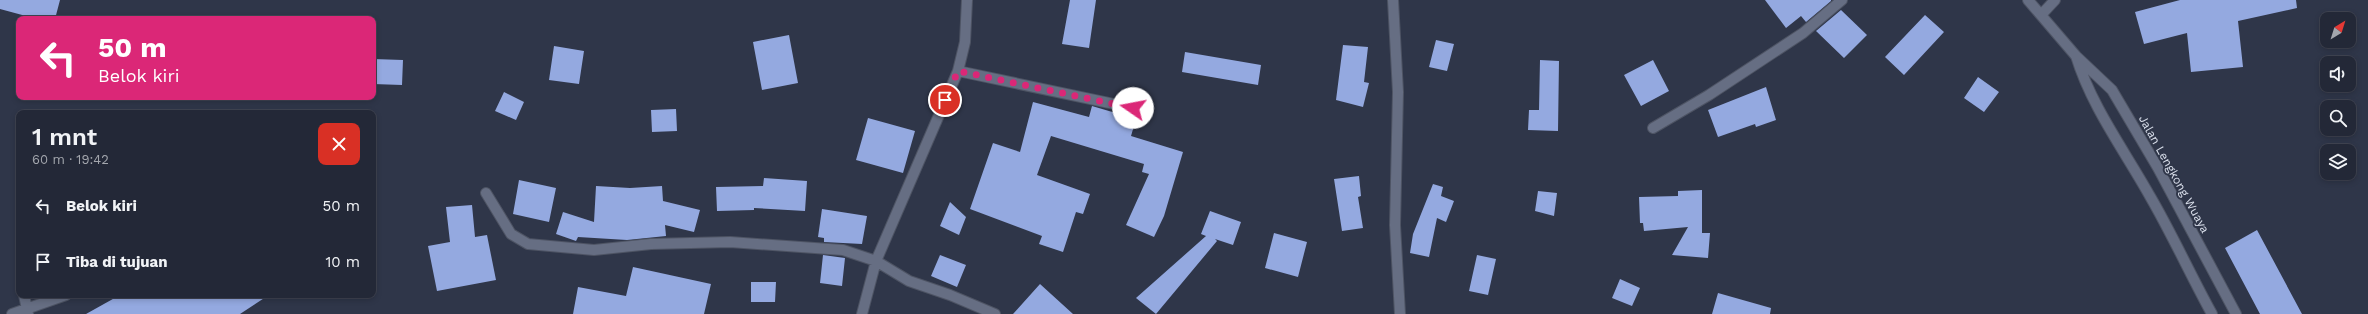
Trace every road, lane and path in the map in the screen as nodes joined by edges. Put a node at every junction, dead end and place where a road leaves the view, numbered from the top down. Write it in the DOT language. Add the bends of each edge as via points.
graph roads {
  1 [pos="967,0"];
  2 [pos="1393,0"];
  3 [pos="1842,0"];
  4 [pos="2028,0"];
  5 [pos="2055,0"];
  6 [pos="2041,15"];
  7 [pos="2076,56"];
  8 [pos="958,71"];
  9 [pos="1133,108"];
  10 [pos="1653,128"];
  11 [pos="486,193"];
  12 [pos="876,261"];
  13 [pos="25,298"];
  14 [pos="59,298"];
  15 [pos="27,311"];
  16 [pos="12,314"];
  17 [pos="862,314"];
  18 [pos="995,314"];
  19 [pos="1400,314"];
  20 [pos="2212,314"];
  21 [pos="2236,314"];
  1 -- 8 [label="street" via="965,42"];
  2 -- 19 [label="street" via="1398,92 1394,225"];
  3 -- 10 [label="street" via="1803,33"];
  4 -- 6 [label="street, Jalan Lengkong Wuaya"];
  5 -- 6 [label="street"];
  6 -- 7 [label="street, Jalan Lengkong Wuaya"];
  7 -- 20 [label="street, Jalan Lengkong Wuaya" via="2084,83 2151,198"];
  7 -- 21 [label="street, Jalan Lengkong Wuaya" via="2112,90 2158,168"];
  8 -- 9 [label="street"];
  8 -- 12 [label="street"];
  11 -- 12 [label="street" via="511,234 528,244 594,250 651,244 730,242 843,250"];
  12 -- 17 [label="street"];
  12 -- 18 [label="street" via="909,281"];
  13 -- 15 [label="street"];
  14 -- 15 [label="street"];
  15 -- 16 [label="street"];
}
